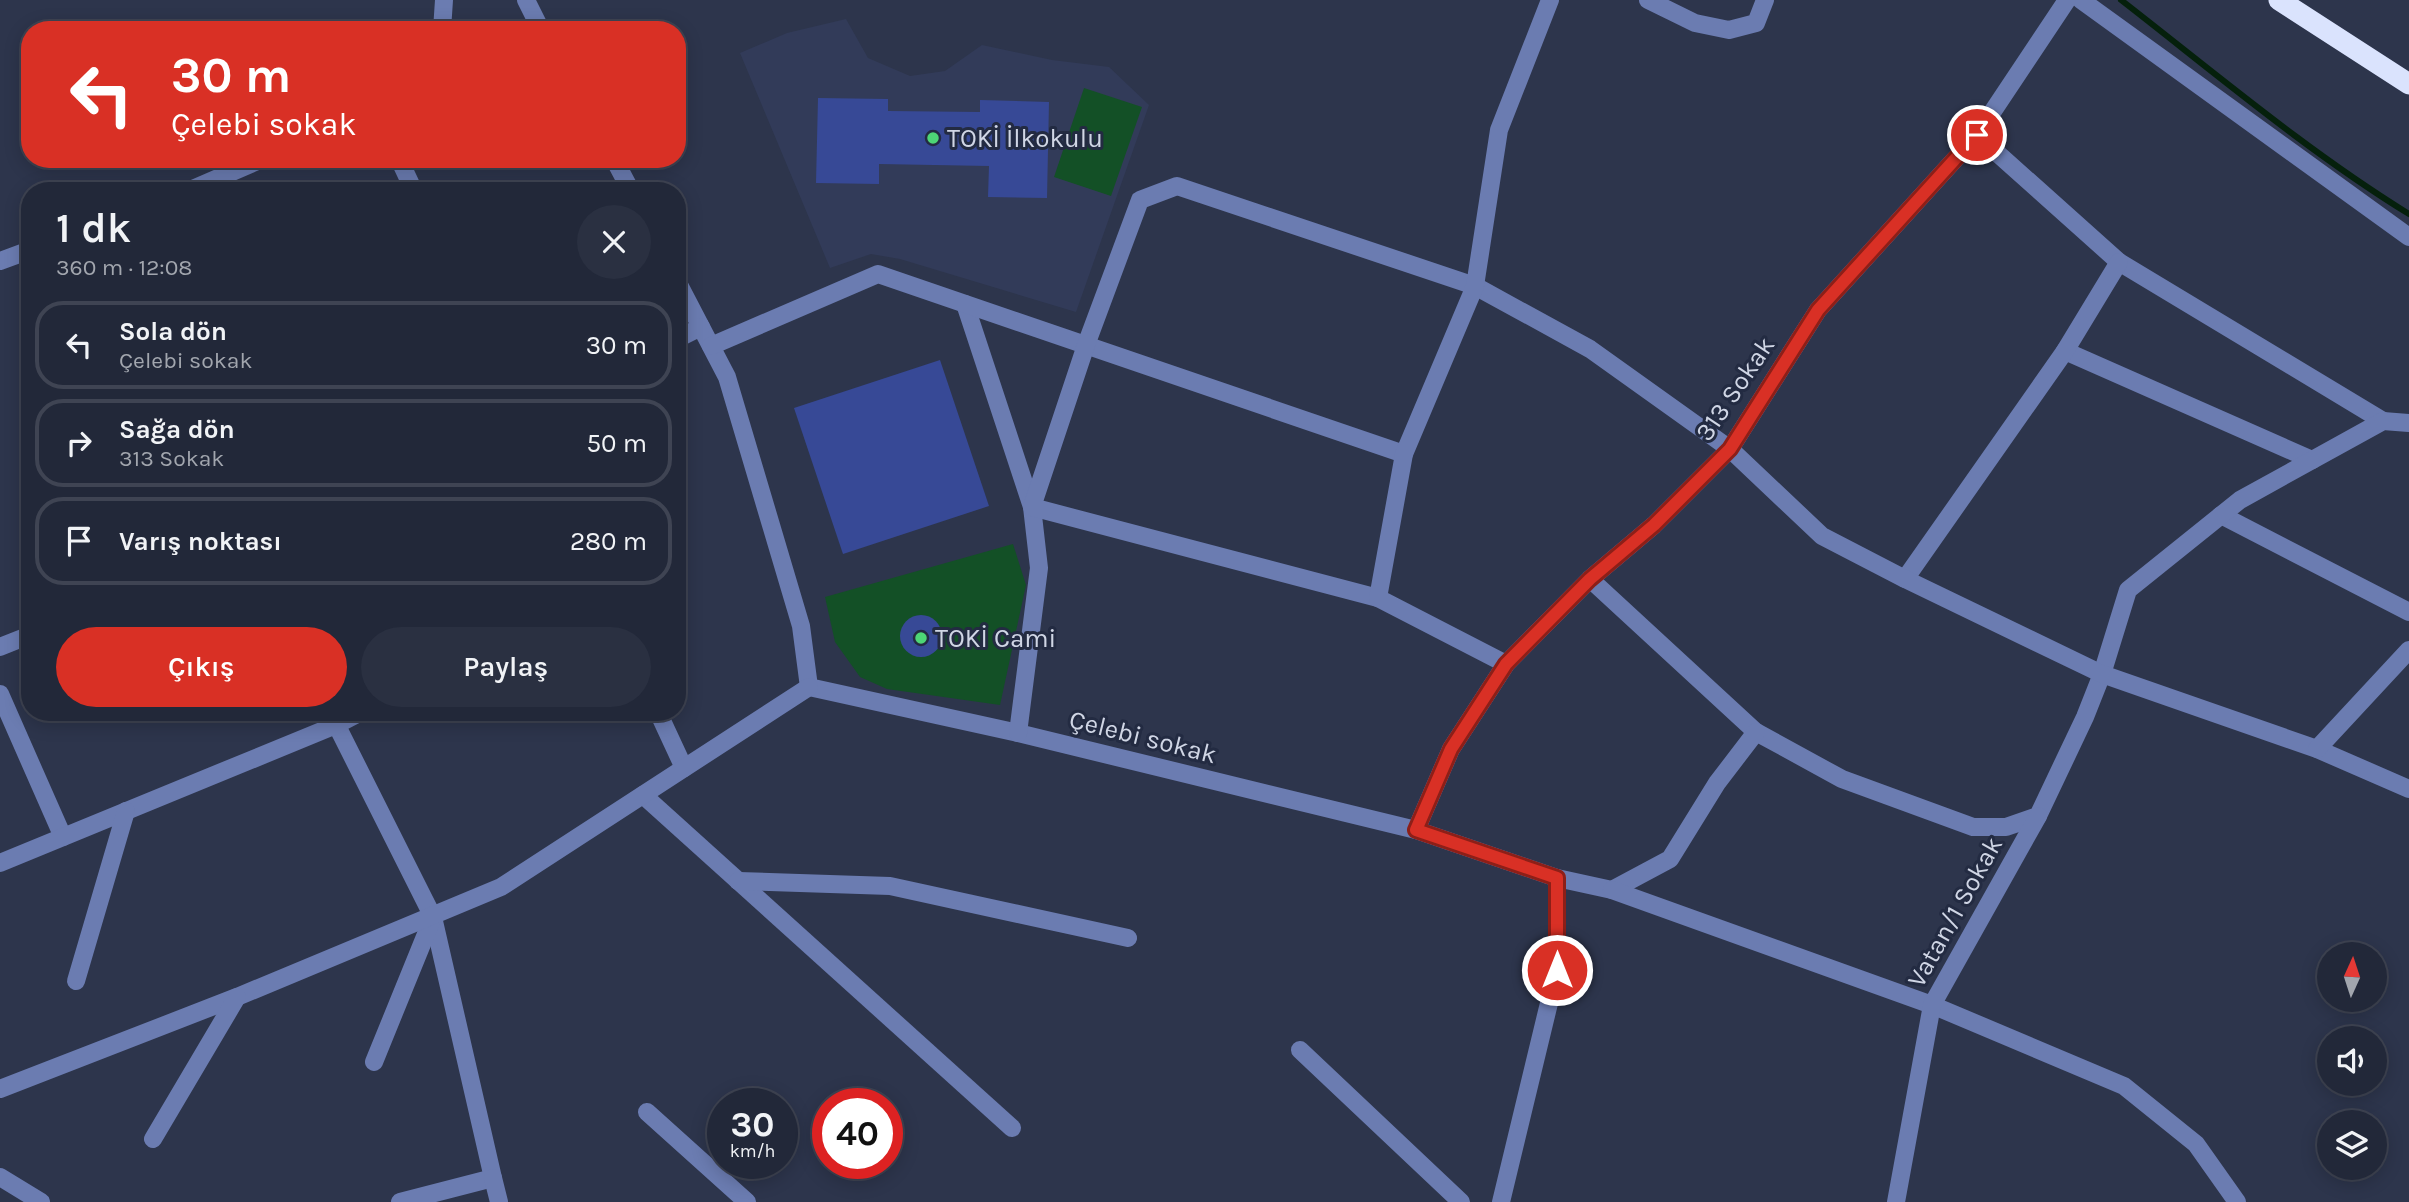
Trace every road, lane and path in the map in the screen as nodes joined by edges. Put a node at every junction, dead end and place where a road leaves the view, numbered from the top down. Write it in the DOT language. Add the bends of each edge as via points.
graph roads {
  1 [pos="444,0"];
  2 [pos="526,0"];
  3 [pos="1550,0"];
  4 [pos="1648,0"];
  5 [pos="1765,0"];
  6 [pos="2067,0"];
  7 [pos="2081,0"];
  8 [pos="2279,0"];
  9 [pos="443,21"];
  10 [pos="536,21"];
  11 [pos="2409,84"];
  12 [pos="1977,135"];
  13 [pos="241,168"];
  14 [pos="209,182"];
  15 [pos="2409,237"];
  16 [pos="21,253"];
  17 [pos="0,261"];
  18 [pos="2119,262"];
  19 [pos="1475,286"];
  20 [pos="686,298"];
  21 [pos="965,304"];
  22 [pos="701,327"];
  23 [pos="686,334"];
  24 [pos="1086,345"];
  25 [pos="711,346"];
  26 [pos="2065,351"];
  27 [pos="2383,421"];
  28 [pos="2409,423"];
  29 [pos="1730,449"];
  30 [pos="1404,454"];
  31 [pos="2312,460"];
  32 [pos="1032,507"];
  33 [pos="2221,515"];
  34 [pos="1590,579"];
  35 [pos="1905,579"];
  36 [pos="1378,598"];
  37 [pos="2409,612"];
  38 [pos="21,639"];
  39 [pos="0,647"];
  40 [pos="2409,650"];
  41 [pos="1506,664"];
  42 [pos="2102,674"];
  43 [pos="809,687"];
  44 [pos="0,694"];
  45 [pos="326,721"];
  46 [pos="335,721"];
  47 [pos="662,721"];
  48 [pos="1756,732"];
  49 [pos="1018,733"];
  50 [pos="2317,749"];
  51 [pos="684,768"];
  52 [pos="2409,789"];
  53 [pos="643,795"];
  54 [pos="126,811"];
  55 [pos="2038,816"];
  56 [pos="1416,830"];
  57 [pos="62,837"];
  58 [pos="0,863"];
  59 [pos="1557,878"];
  60 [pos="738,881"];
  61 [pos="1612,890"];
  62 [pos="433,917"];
  63 [pos="1128,939"];
  64 [pos="76,981"];
  65 [pos="237,997"];
  66 [pos="1932,1005"];
  67 [pos="1300,1050"];
  68 [pos="374,1062"];
  69 [pos="0,1089"];
  70 [pos="647,1112"];
  71 [pos="1012,1128"];
  72 [pos="153,1139"];
  73 [pos="0,1177"];
  74 [pos="493,1178"];
  75 [pos="41,1202"];
  76 [pos="400,1202"];
  77 [pos="499,1202"];
  78 [pos="747,1202"];
  79 [pos="1461,1202"];
  80 [pos="1501,1202"];
  81 [pos="1896,1202"];
  82 [pos="2237,1202"];
  1 -- 9 [label="street"];
  2 -- 10 [label="street"];
  3 -- 19 [label="street" via="1499,130"];
  4 -- 5 [label="street" via="1695,23 1729,30 1756,23"];
  6 -- 12 [label="street, 313 Sokak"];
  7 -- 15 [label="street"];
  8 -- 11 [label="highway"];
  12 -- 18 [label="street"];
  12 -- 29 [label="street, 313 Sokak" via="1818,310"];
  13 -- 14 [label="street"];
  16 -- 17 [label="street"];
  18 -- 26 [label="street"];
  18 -- 27 [label="street"];
  19 -- 24 [label="street" via="1177,186 1140,200"];
  19 -- 29 [label="street" via="1590,349"];
  19 -- 30 [label="street"];
  20 -- 22 [label="street"];
  21 -- 24 [label="street"];
  21 -- 25 [label="street" via="878,274"];
  21 -- 32 [label="street"];
  22 -- 23 [label="street"];
  22 -- 25 [label="street"];
  24 -- 30 [label="street"];
  24 -- 32 [label="street"];
  25 -- 43 [label="street" via="727,377 801,626"];
  26 -- 31 [label="street"];
  26 -- 35 [label="street"];
  27 -- 28 [label="street"];
  27 -- 31 [label="street, Vatan/1 Sokak"];
  29 -- 34 [label="street, 313 Sokak" via="1654,525"];
  29 -- 35 [label="street" via="1822,536"];
  30 -- 36 [label="street"];
  31 -- 33 [label="street, Vatan/1 Sokak"];
  32 -- 36 [label="street"];
  32 -- 49 [label="street" via="1039,568"];
  33 -- 37 [label="street"];
  33 -- 42 [label="street, Vatan/1 Sokak" via="2128,590"];
  34 -- 41 [label="street, 313 Sokak"];
  34 -- 48 [label="street"];
  35 -- 42 [label="street"];
  36 -- 41 [label="street"];
  38 -- 39 [label="street"];
  40 -- 50 [label="street"];
  41 -- 56 [label="street, 313 Sokak" via="1451,749"];
  42 -- 50 [label="street"];
  42 -- 55 [label="street, Vatan/1 Sokak"];
  43 -- 49 [label="street, Çelebi sokak"];
  43 -- 51 [label="street"];
  44 -- 57 [label="street"];
  45 -- 54 [label="street"];
  46 -- 62 [label="street"];
  47 -- 51 [label="street"];
  48 -- 55 [label="street" via="1842,779 1973,827 2006,827"];
  48 -- 61 [label="street" via="1717,783 1670,859"];
  49 -- 56 [label="street, Çelebi sokak"];
  50 -- 52 [label="street"];
  51 -- 53 [label="street"];
  53 -- 60 [label="street"];
  53 -- 62 [label="street" via="501,887"];
  54 -- 57 [label="street"];
  54 -- 64 [label="street"];
  55 -- 66 [label="street, Vatan/1 Sokak"];
  56 -- 59 [label="street, Çelebi sokak"];
  57 -- 58 [label="street"];
  59 -- 61 [label="street, Çelebi sokak"];
  59 -- 80 [label="street" via="1557,970"];
  60 -- 63 [label="street" via="890,886"];
  60 -- 71 [label="street"];
  61 -- 66 [label="street, Çelebi sokak"];
  62 -- 65 [label="street"];
  62 -- 68 [label="street"];
  62 -- 74 [label="street"];
  65 -- 69 [label="street"];
  65 -- 72 [label="street"];
  66 -- 81 [label="street, Vatan/1 Sokak"];
  66 -- 82 [label="street, Çelebi sokak" via="2124,1086 2196,1144"];
  67 -- 79 [label="street"];
  70 -- 78 [label="street"];
  73 -- 75 [label="street"];
  74 -- 76 [label="street"];
  74 -- 77 [label="street"];
}
